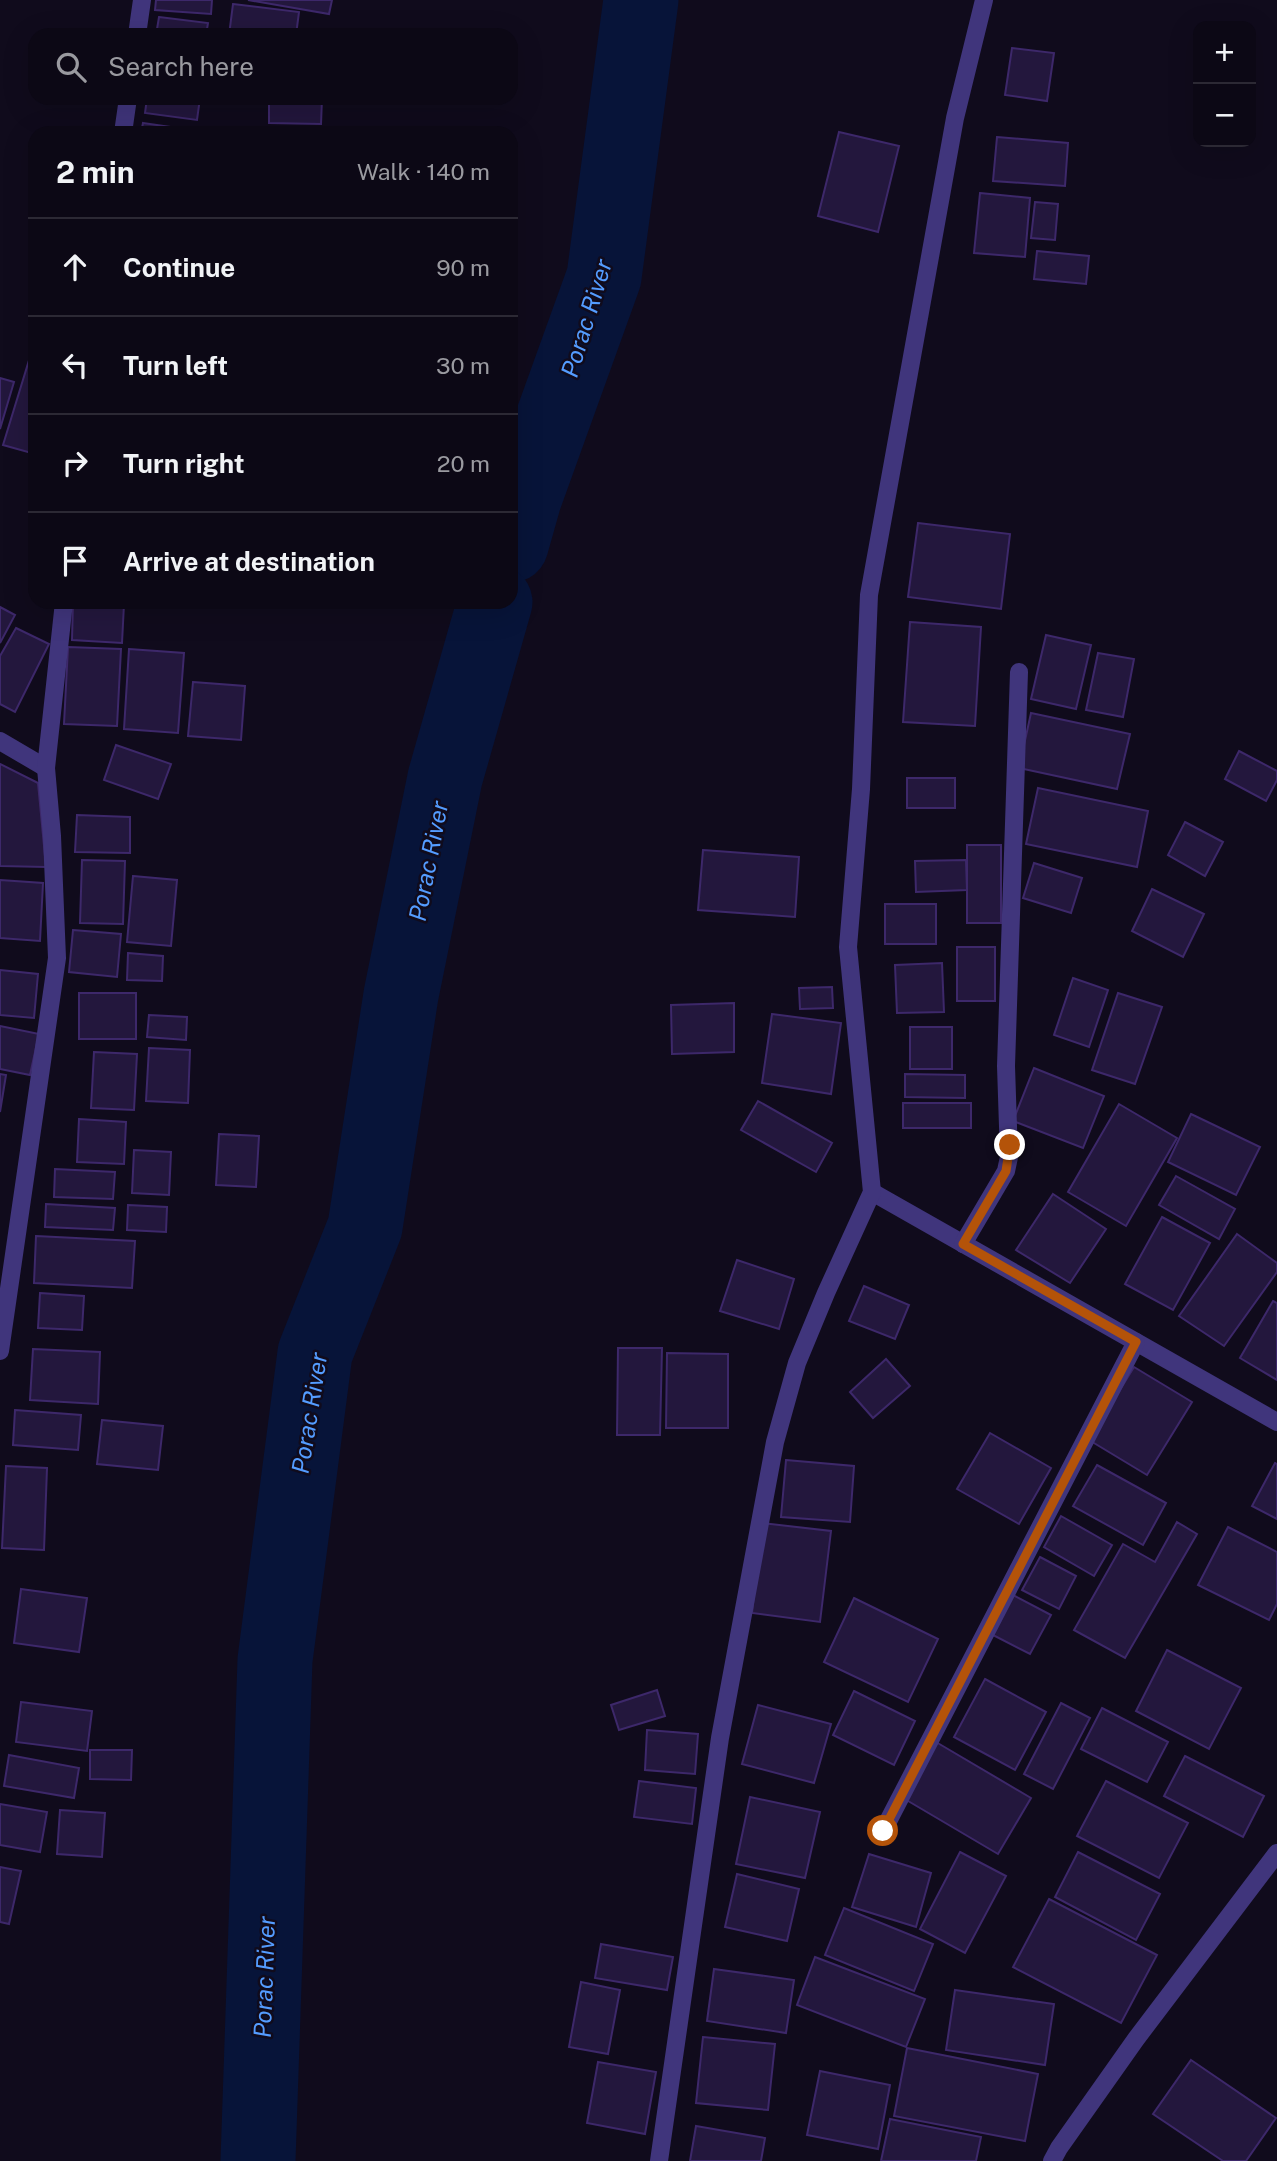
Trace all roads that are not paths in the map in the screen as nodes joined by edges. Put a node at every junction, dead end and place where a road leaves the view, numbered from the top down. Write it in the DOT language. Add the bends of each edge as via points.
graph roads {
  1 [pos="142,0"];
  2 [pos="984,0"];
  3 [pos="137,28"];
  4 [pos="127,105"];
  5 [pos="123,126"];
  6 [pos="63,609"];
  7 [pos="1019,673"];
  8 [pos="0,741"];
  9 [pos="46,768"];
  10 [pos="872,1192"];
  11 [pos="963,1244"];
  12 [pos="1136,1342"];
  13 [pos="0,1351"];
  14 [pos="1277,1422"];
  15 [pos="883,1831"];
  16 [pos="1277,1853"];
  17 [pos="659,2161"];
  18 [pos="1052,2161"];
  1 -- 3 [label="street"];
  2 -- 10 [label="street" via="954,118 869,595 848,947"];
  4 -- 5 [label="street"];
  6 -- 9 [label="street"];
  7 -- 11 [label="street" via="1006,1066 1009,1157 1006,1171"];
  8 -- 9 [label="street"];
  9 -- 13 [label="street" via="57,958"];
  10 -- 11 [label="street"];
  10 -- 17 [label="street" via="797,1363 775,1443 720,1738"];
  11 -- 12 [label="street"];
  12 -- 14 [label="street"];
  12 -- 15 [label="street"];
  16 -- 18 [label="street" via="1136,2039"];
}
